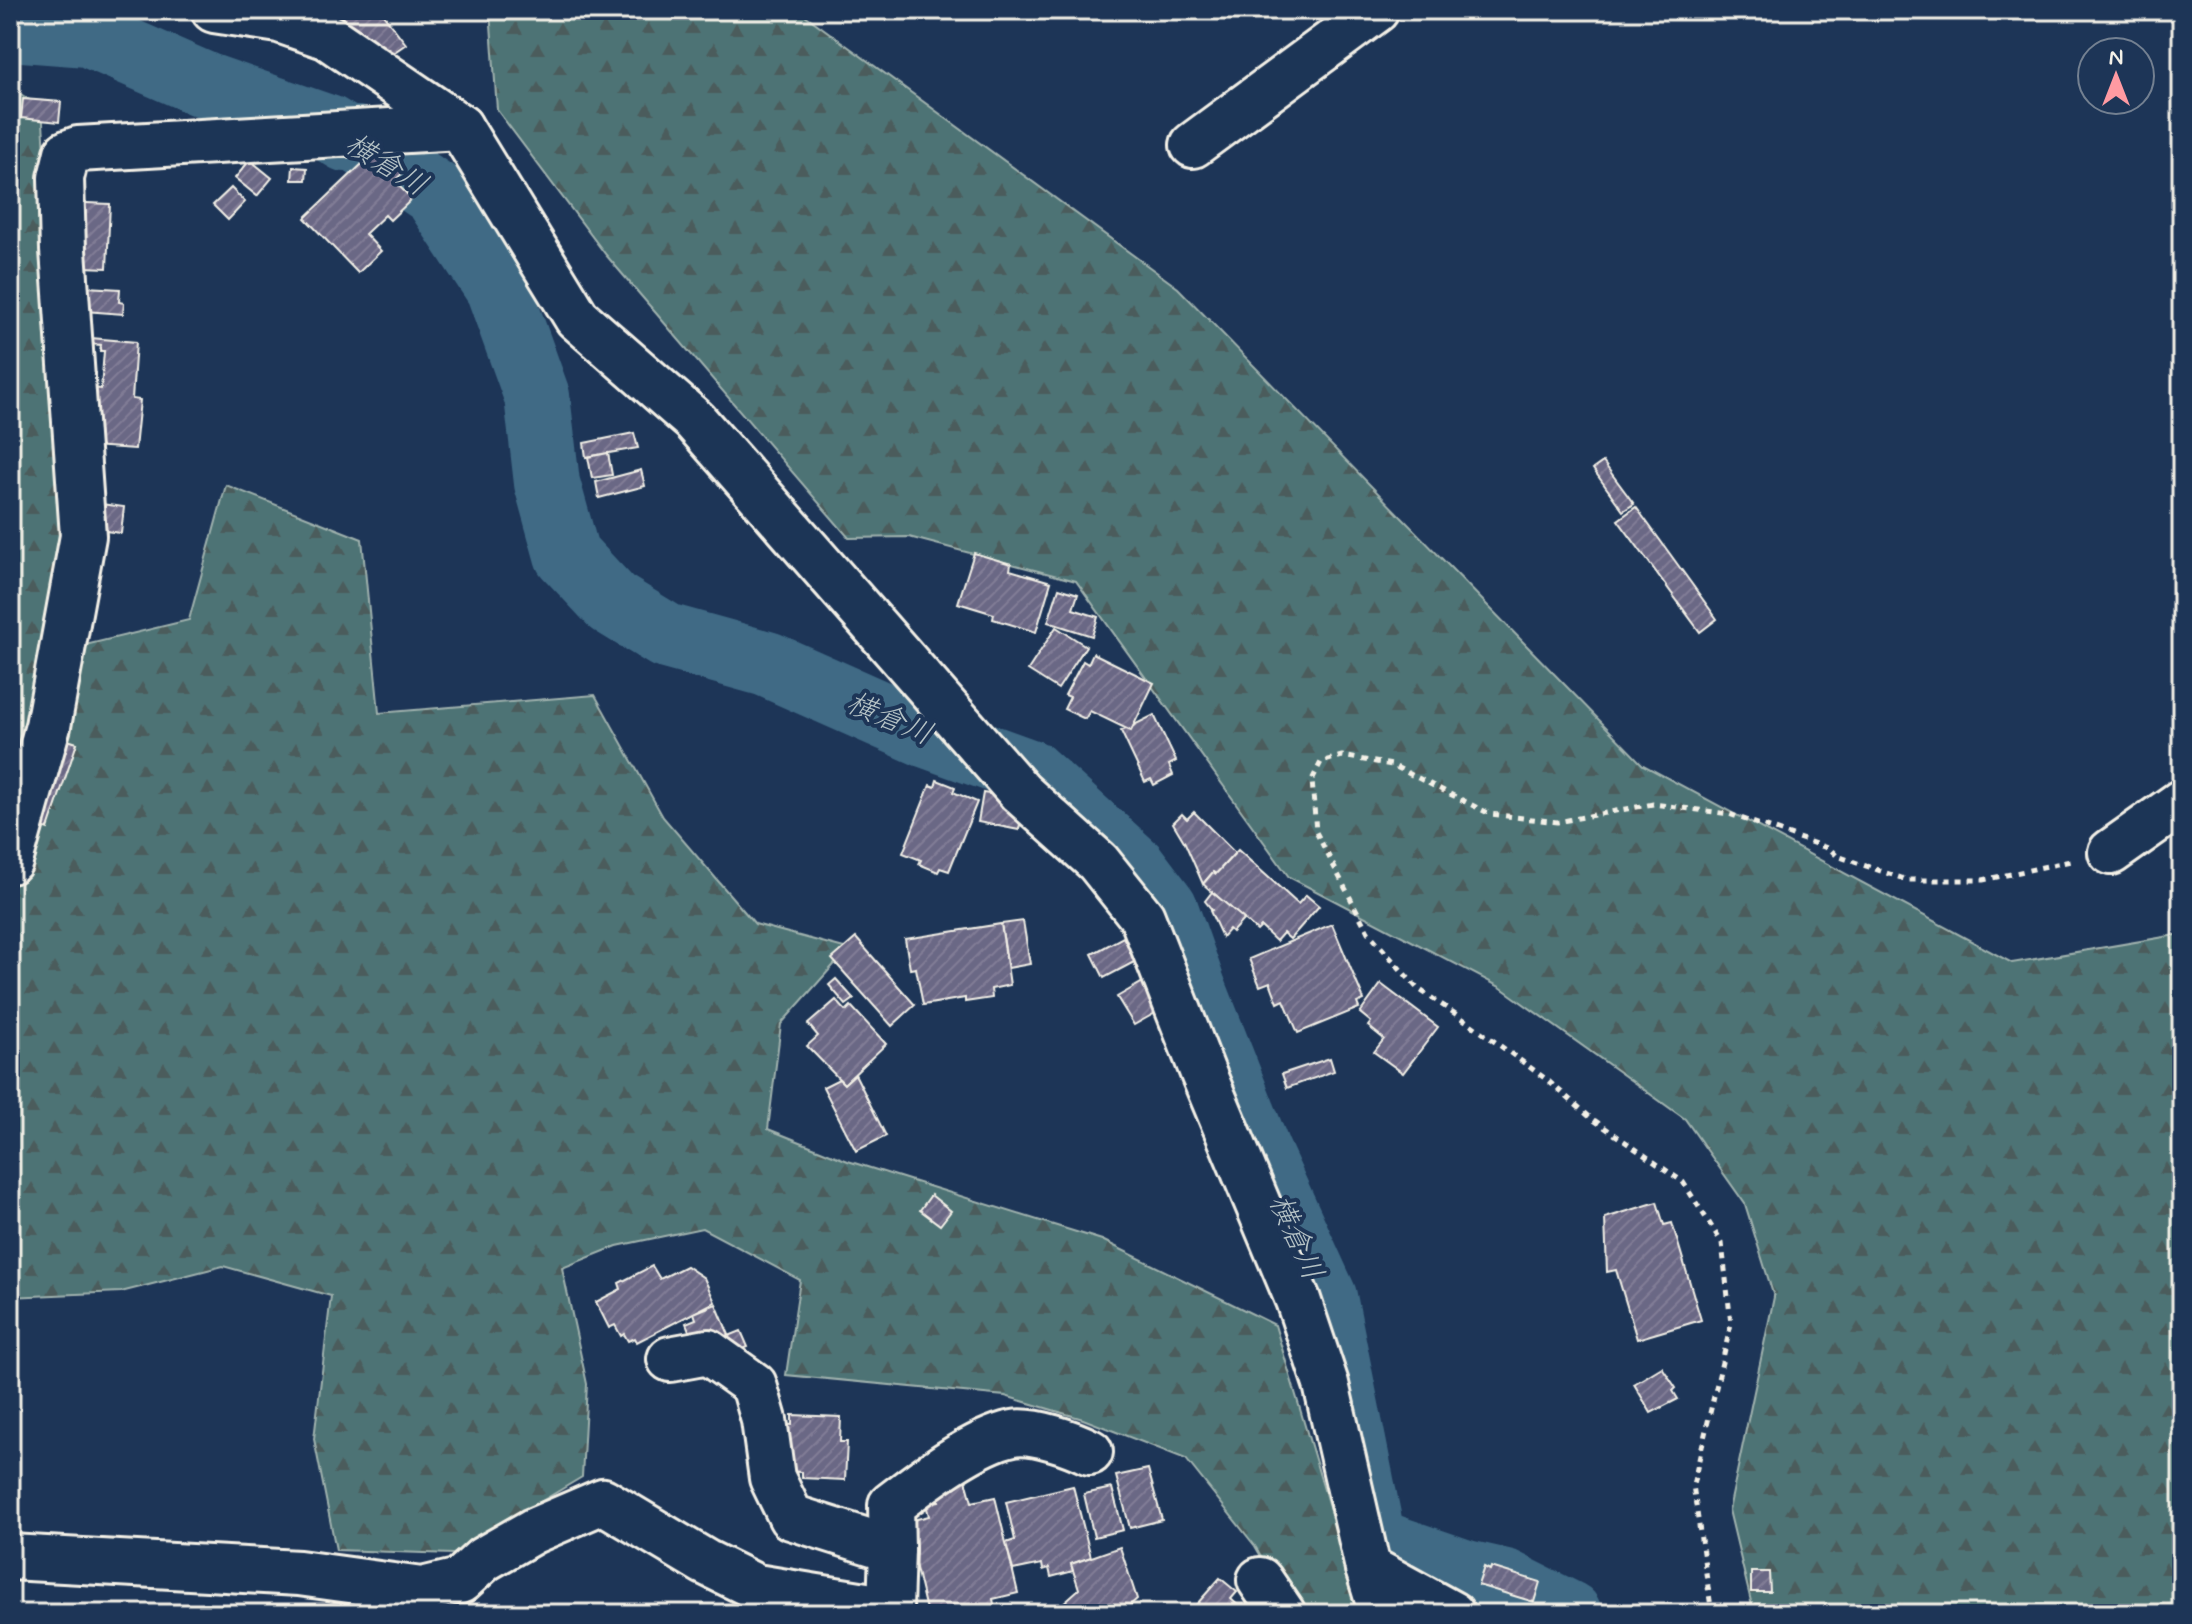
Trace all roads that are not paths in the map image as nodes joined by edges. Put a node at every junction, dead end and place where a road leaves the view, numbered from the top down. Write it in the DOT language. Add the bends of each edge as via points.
graph roads {
  1 [pos="214,10"];
  2 [pos="1376,10"];
  3 [pos="460,127"];
  4 [pos="1193,145"];
  5 [pos="2182,802"];
  6 [pos="2111,852"];
  7 [pos="10,861"];
  8 [pos="670,1359"];
  9 [pos="1090,1452"];
  10 [pos="892,1549"];
  11 [pos="10,1557"];
  12 [pos="1368,1568"];
  13 [pos="890,1611"];
  14 [pos="1382,1614"];
  15 [pos="1452,1614"];
  1 -- 3 [label="street" via="279,20 328,37"];
  2 -- 4 [label="street"];
  3 -- 7 [label="street" via="67,153 61,178 63,250 83,536 48,726"];
  3 -- 12 [label="street" via="577,318 695,421 1020,792 1098,862 1142,917 1298,1300 1326,1384"];
  5 -- 6 [label="street"];
  8 -- 10 [label="street" via="708,1352 754,1385 772,1478 791,1517"];
  9 -- 10 [label="street" via="1067,1440 1015,1432 969,1451 891,1505"];
  10 -- 13 [label="street"];
  11 -- 13 [label="street" via="299,1573 422,1590 460,1581 484,1559 533,1531 603,1501 756,1587"];
  12 -- 14 [label="street"];
  12 -- 15 [label="street"];
}
